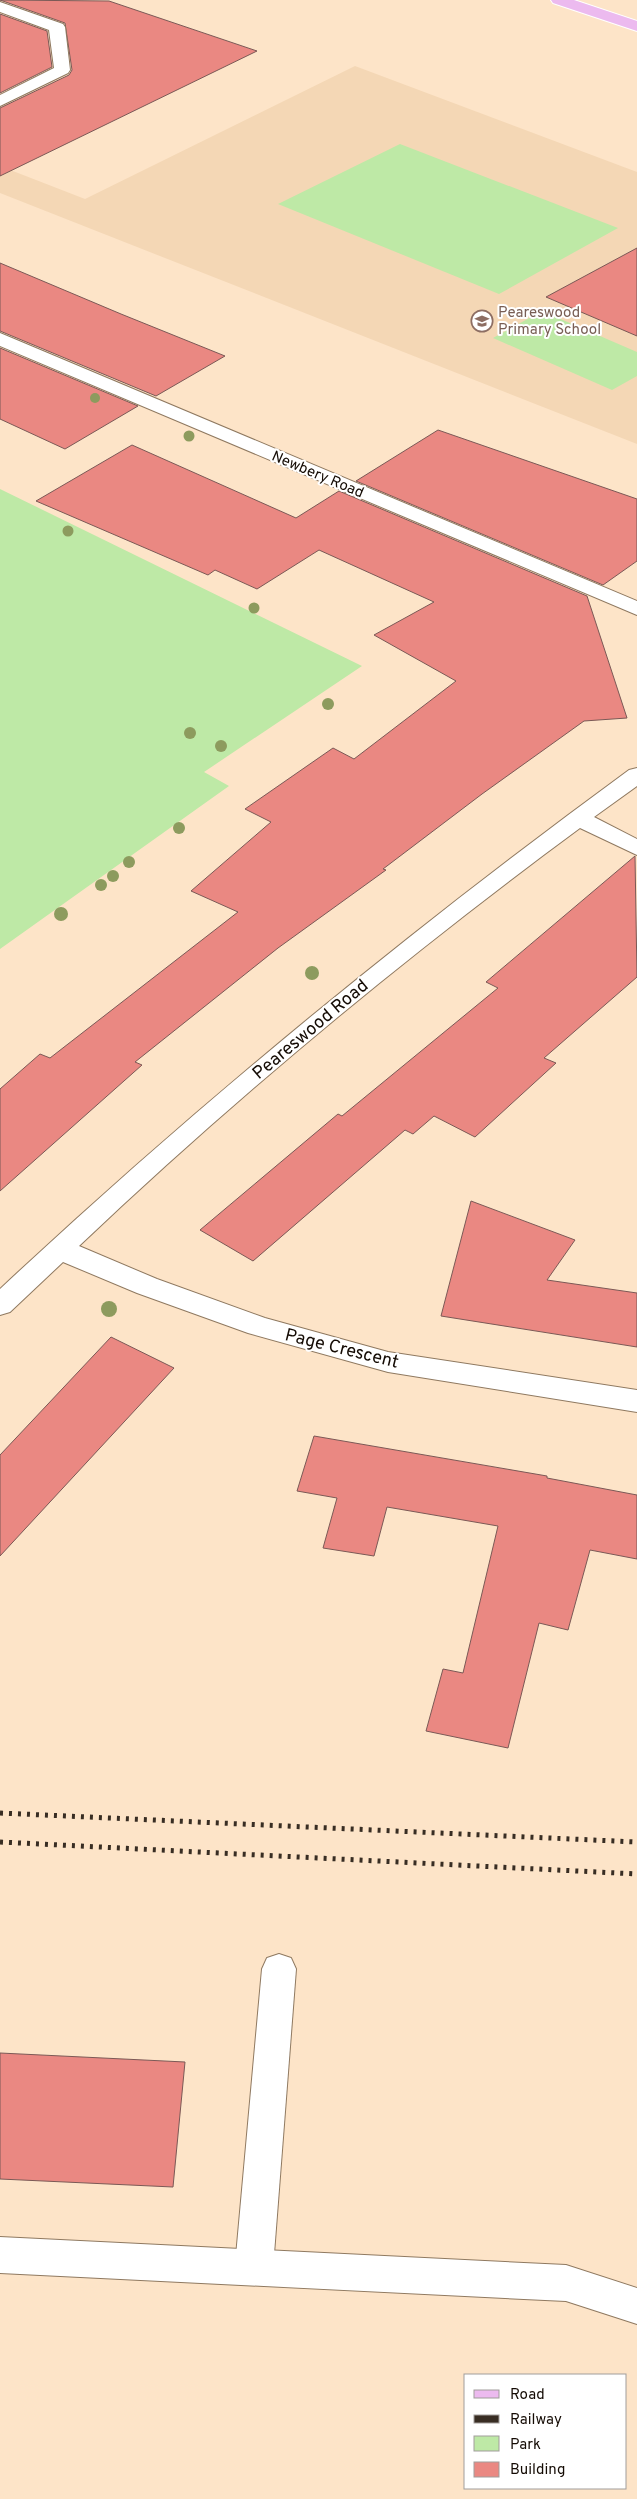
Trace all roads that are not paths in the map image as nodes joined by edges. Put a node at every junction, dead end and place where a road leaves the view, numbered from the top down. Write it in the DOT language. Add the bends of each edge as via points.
graph roads {
  1 [pos="559,0"];
  2 [pos="0,7"];
  3 [pos="637,26"];
  4 [pos="0,100"];
  5 [pos="0,339"];
  6 [pos="637,609"];
  7 [pos="637,775"];
  8 [pos="577,818"];
  9 [pos="637,848"];
  10 [pos="59,1249"];
  11 [pos="0,1306"];
  12 [pos="637,1401"];
  13 [pos="279,1969"];
  14 [pos="0,2255"];
  15 [pos="254,2267"];
  16 [pos="637,2306"];
  1 -- 3 [label="main road"];
  2 -- 4 [label="street" via="57,27 62,70"];
  5 -- 6 [label="street, Newbery Road"];
  7 -- 8 [label="street, Peareswood Road"];
  8 -- 9 [label="street"];
  8 -- 10 [label="street, Peareswood Road" via="422,936 258,1072"];
  10 -- 11 [label="street, Peareswood Road"];
  10 -- 12 [label="street, Page Crescent" via="147,1286 258,1326 388,1362"];
  13 -- 15 [label="street"];
  14 -- 15 [label="street"];
  15 -- 16 [label="street" via="566,2283"];
}
